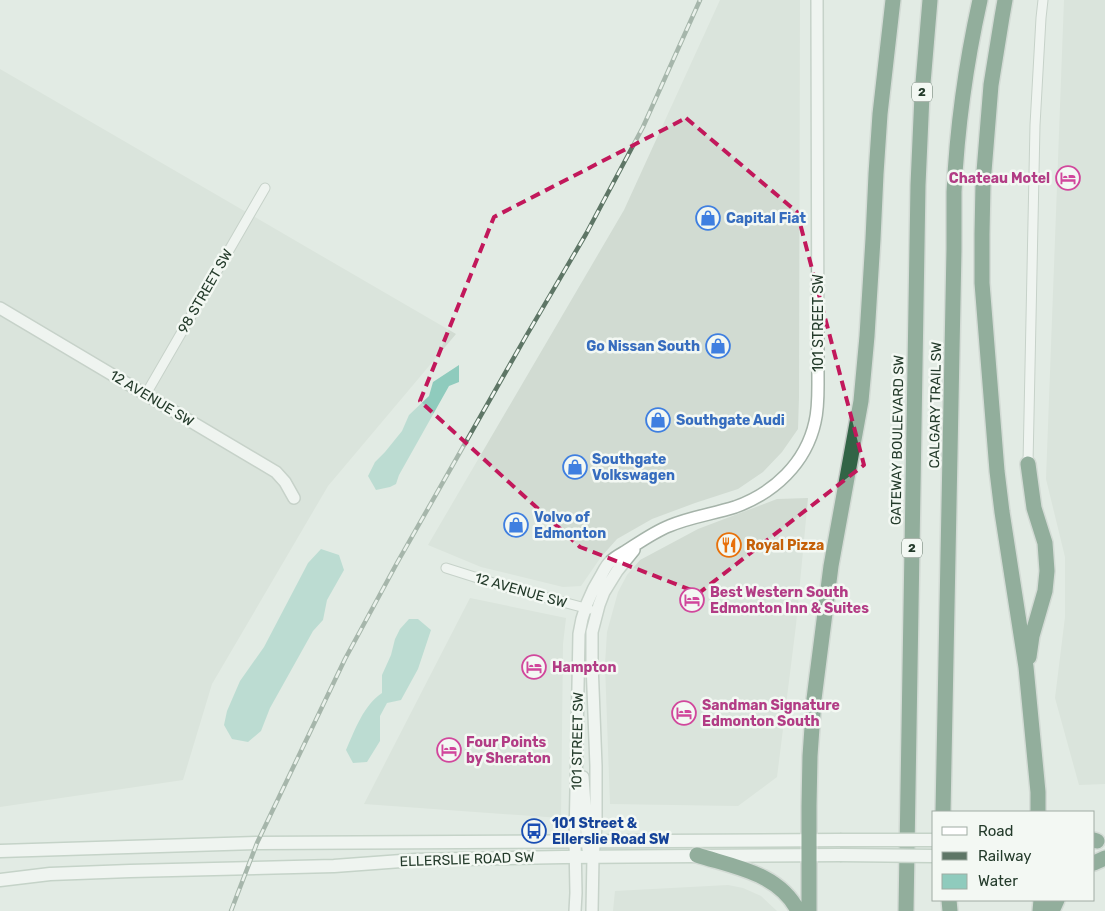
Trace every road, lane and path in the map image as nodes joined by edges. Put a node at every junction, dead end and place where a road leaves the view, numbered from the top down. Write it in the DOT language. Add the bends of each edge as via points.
graph roads {
  1 [pos="818,0"];
  2 [pos="893,0"];
  3 [pos="930,0"];
  4 [pos="937,0"];
  5 [pos="971,0"];
  6 [pos="980,0"];
  7 [pos="1005,0"];
  8 [pos="1044,0"];
  9 [pos="927,32"];
  10 [pos="958,140"];
  11 [pos="265,188"];
  12 [pos="0,308"];
  13 [pos="146,394"];
  14 [pos="1028,464"];
  15 [pos="294,498"];
  16 [pos="639,542"];
  17 [pos="446,568"];
  18 [pos="584,608"];
  19 [pos="597,611"];
  20 [pos="1027,681"];
  21 [pos="1038,792"];
  22 [pos="943,811"];
  23 [pos="1038,811"];
  24 [pos="1045,811"];
  25 [pos="932,840"];
  26 [pos="586,842"];
  27 [pos="809,848"];
  28 [pos="0,852"];
  29 [pos="697,855"];
  30 [pos="576,856"];
  31 [pos="593,856"];
  32 [pos="932,856"];
  33 [pos="0,880"];
  34 [pos="575,911"];
  35 [pos="592,911"];
  36 [pos="798,911"];
  37 [pos="810,911"];
  38 [pos="906,911"];
  1 -- 16 [label="street, 101 STREET SW" via="818,384 811,436 791,471 758,497 670,526"];
  2 -- 27 [label="highway" via="879,131 861,401 831,566 814,699"];
  3 -- 9 [label="highway, GATEWAY BOULEVARD SW / 2"];
  4 -- 9 [label="highway"];
  5 -- 10 [label="highway" via="960,68"];
  6 -- 10 [label="highway, CALGARY TRAIL SW" via="966,70"];
  7 -- 20 [label="highway" via="991,85 984,174 982,282 997,471"];
  8 -- 14 [label="street" via="1035,125"];
  9 -- 38 [label="highway, GATEWAY BOULEVARD SW / 2" via="918,204"];
  10 -- 22 [label="highway, CALGARY TRAIL SW" via="954,193"];
  11 -- 13 [label="street, 98 STREET SW"];
  12 -- 13 [label="street, 12 AVENUE SW"];
  13 -- 15 [label="street, 12 AVENUE SW" via="276,472 286,482"];
  14 -- 20 [label="highway" via="1034,508 1045,543 1047,571 1045,591 1032,636"];
  16 -- 18 [label="street, 101 STREET SW" via="611,561"];
  16 -- 19 [label="street, 101 STREET SW" via="610,581"];
  17 -- 18 [label="street, 12 AVENUE SW"];
  18 -- 19 [label="street, 12 AVENUE SW"];
  18 -- 26 [label="street, 101 STREET SW" via="579,634 577,744 584,789"];
  19 -- 26 [label="street, 101 STREET SW" via="592,640 596,766"];
  20 -- 21 [label="highway"];
  21 -- 23 [label="highway"];
  21 -- 24 [label="highway"];
  25 -- 27 [label="main road, ELLERSLIE ROAD SW, bridge" via="840,840"];
  26 -- 27 [label="main road, ELLERSLIE ROAD SW"];
  26 -- 28 [label="main road, ELLERSLIE ROAD SW" via="257,844"];
  26 -- 30 [label="street"];
  26 -- 31 [label="street"];
  27 -- 29 [label="main road, ELLERSLIE ROAD SW"];
  27 -- 32 [label="main road, ELLERSLIE ROAD SW, bridge" via="840,855"];
  27 -- 37 [label="highway"];
  29 -- 31 [label="main road, ELLERSLIE ROAD SW"];
  29 -- 36 [label="highway" via="761,876 785,893"];
  30 -- 31 [label="main road, ELLERSLIE ROAD SW"];
  30 -- 33 [label="main road, ELLERSLIE ROAD SW" via="50,874"];
  30 -- 34 [label="street"];
  31 -- 35 [label="street"];
}
